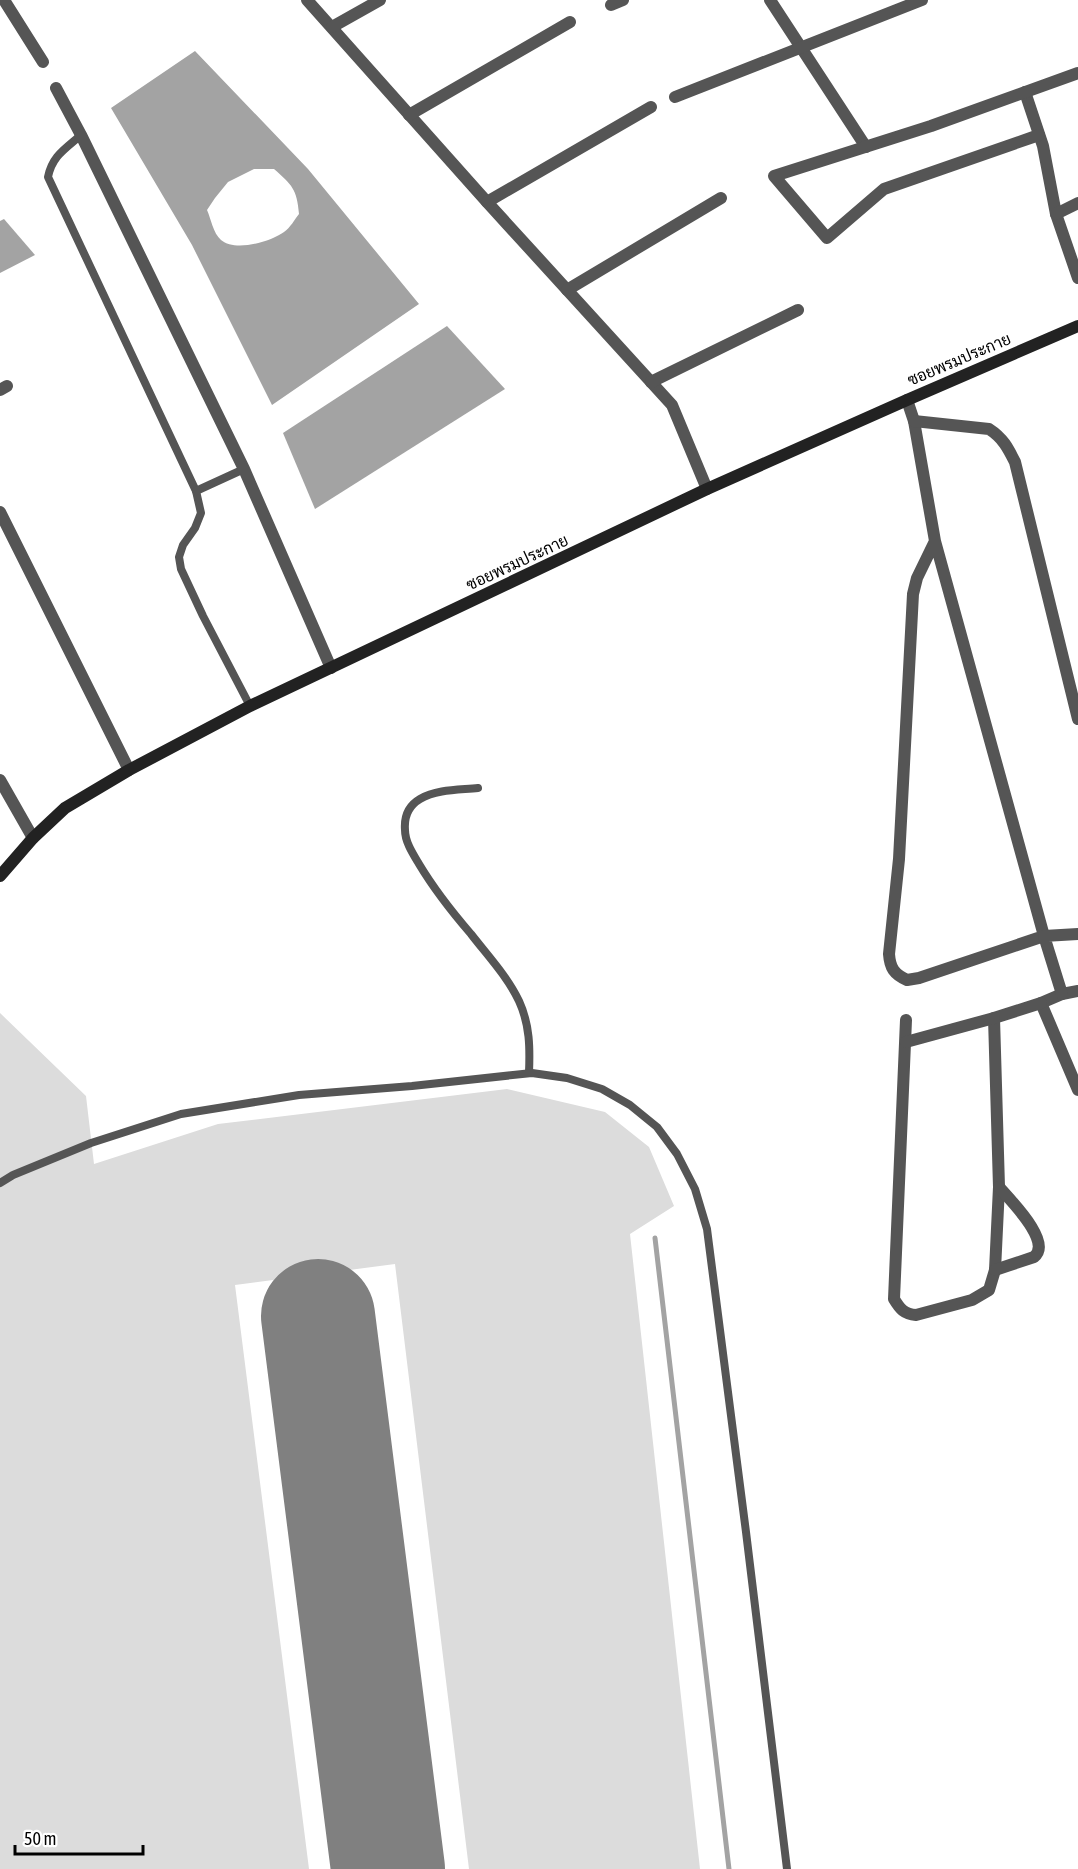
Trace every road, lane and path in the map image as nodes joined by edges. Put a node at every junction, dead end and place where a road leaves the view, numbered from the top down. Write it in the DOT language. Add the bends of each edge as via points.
graph roads {
  1 [pos="4,0"];
  2 [pos="307,0"];
  3 [pos="380,0"];
  4 [pos="623,0"];
  5 [pos="770,0"];
  6 [pos="922,0"];
  7 [pos="611,5"];
  8 [pos="570,22"];
  9 [pos="332,27"];
  10 [pos="802,47"];
  11 [pos="43,62"];
  12 [pos="1078,73"];
  13 [pos="56,88"];
  14 [pos="1025,92"];
  15 [pos="675,97"];
  16 [pos="651,107"];
  17 [pos="409,115"];
  18 [pos="81,135"];
  19 [pos="1039,135"];
  20 [pos="866,147"];
  21 [pos="721,198"];
  22 [pos="487,202"];
  23 [pos="1078,203"];
  24 [pos="1056,214"];
  25 [pos="1078,278"];
  26 [pos="567,290"];
  27 [pos="798,310"];
  28 [pos="1078,326"];
  29 [pos="651,382"];
  30 [pos="907,400"];
  31 [pos="914,421"];
  32 [pos="244,469"];
  33 [pos="707,489"];
  34 [pos="196,491"];
  35 [pos="0,512"];
  36 [pos="935,541"];
  37 [pos="331,668"];
  38 [pos="250,706"];
  39 [pos="1078,719"];
  40 [pos="129,770"];
  41 [pos="0,780"];
  42 [pos="478,788"];
  43 [pos="33,838"];
  44 [pos="0,876"];
  45 [pos="1078,934"];
  46 [pos="1044,936"];
  47 [pos="1078,991"];
  48 [pos="1062,994"];
  49 [pos="1041,1003"];
  50 [pos="994,1018"];
  51 [pos="906,1020"];
  52 [pos="906,1042"];
  53 [pos="529,1073"];
  54 [pos="1078,1090"];
  55 [pos="0,1183"];
  56 [pos="999,1187"];
  57 [pos="995,1270"];
  58 [pos="787,1869"];
  1 -- 11 [label="street"];
  2 -- 9 [label="street"];
  3 -- 9 [label="street"];
  4 -- 7 [label="street"];
  5 -- 10 [label="street"];
  6 -- 10 [label="street"];
  8 -- 17 [label="street"];
  9 -- 17 [label="street"];
  10 -- 15 [label="street"];
  10 -- 20 [label="street"];
  12 -- 14 [label="street"];
  13 -- 18 [label="street"];
  14 -- 19 [label="street"];
  14 -- 20 [label="street"];
  16 -- 22 [label="street"];
  17 -- 22 [label="street"];
  18 -- 32 [label="street"];
  18 -- 34 [label="lane" via="53,160 48,177"];
  19 -- 20 [label="street" via="884,189 826,238 774,176"];
  19 -- 24 [label="street"];
  21 -- 26 [label="street"];
  22 -- 26 [label="street"];
  23 -- 24 [label="street"];
  24 -- 25 [label="street"];
  26 -- 29 [label="street"];
  27 -- 29 [label="street"];
  28 -- 30 [label="street, ซอยพรมประกาย"];
  29 -- 33 [label="street" via="672,405"];
  30 -- 31 [label="street"];
  30 -- 33 [label="street, ซอยพรมประกาย"];
  31 -- 36 [label="street"];
  31 -- 39 [label="street" via="988,429 1006,444 1015,462"];
  32 -- 34 [label="lane"];
  32 -- 37 [label="street"];
  33 -- 37 [label="street, ซอยพรมประกาย"];
  34 -- 38 [label="lane" via="201,513 183,545 181,569"];
  35 -- 40 [label="street"];
  36 -- 46 [label="street"];
  36 -- 46 [label="street" via="913,594 890,963 894,972 907,980 919,978"];
  37 -- 38 [label="street, ซอยพรมประกาย"];
  38 -- 40 [label="street, ซอยพรมประกาย"];
  40 -- 43 [label="street, ซอยพรมประกาย" via="65,808"];
  41 -- 43 [label="street"];
  42 -- 53 [label="lane" via="419,799 407,811 405,831 429,880 508,981 519,1002 527,1022"];
  43 -- 44 [label="street, ซอยพรมประกาย"];
  45 -- 46 [label="street"];
  46 -- 48 [label="street"];
  47 -- 48 [label="street"];
  48 -- 49 [label="street"];
  49 -- 50 [label="street"];
  49 -- 54 [label="street"];
  50 -- 52 [label="street"];
  50 -- 56 [label="street"];
  51 -- 52 [label="street"];
  52 -- 57 [label="street" via="894,1299 907,1314 916,1315 972,1300 989,1290"];
  53 -- 55 [label="lane" via="299,1095 181,1114 91,1143"];
  53 -- 58 [label="lane" via="567,1078 602,1089 630,1105 657,1126 695,1189 707,1229"];
  56 -- 57 [label="street"];
  56 -- 57 [label="street" via="1029,1223 1040,1248 1034,1257"];
}
